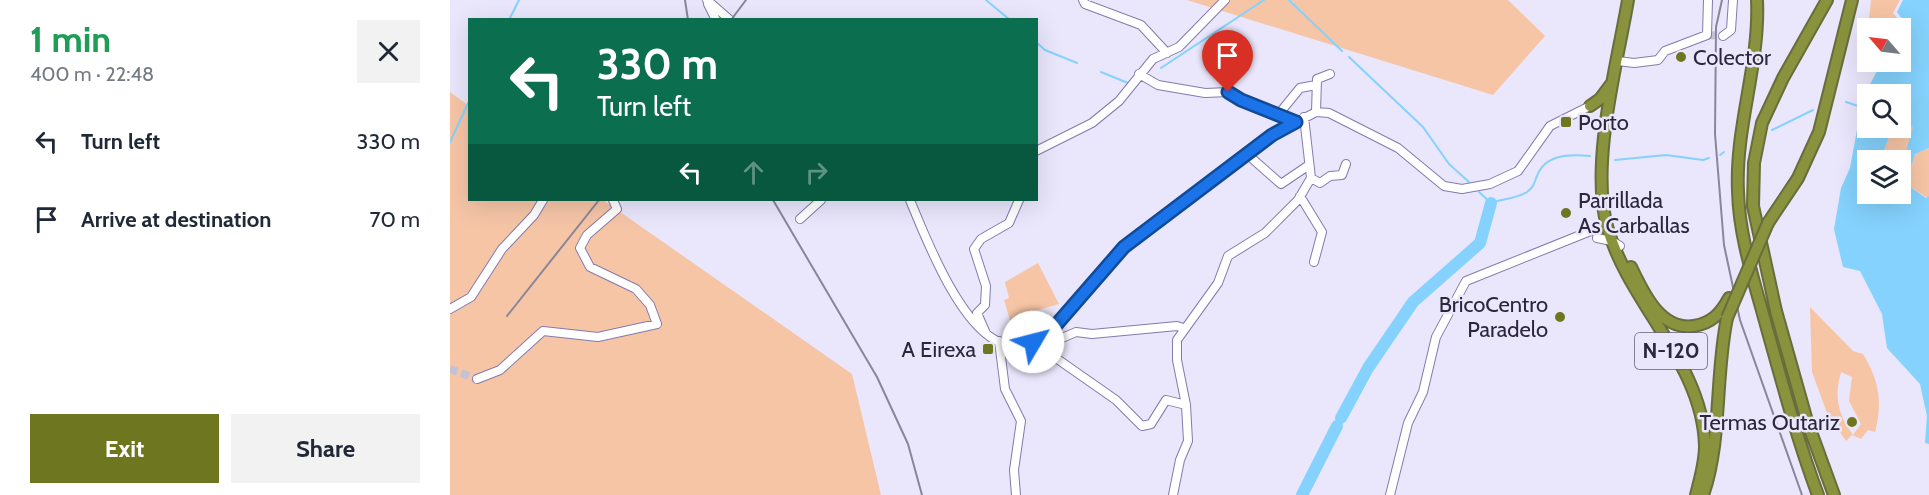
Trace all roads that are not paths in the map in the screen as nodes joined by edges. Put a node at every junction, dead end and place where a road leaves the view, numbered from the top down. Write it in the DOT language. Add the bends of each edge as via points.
graph roads {
  1 [pos="706,0"];
  2 [pos="1083,0"];
  3 [pos="1225,0"];
  4 [pos="1628,0"];
  5 [pos="1708,0"];
  6 [pos="1733,0"];
  7 [pos="1757,0"];
  8 [pos="1827,0"];
  9 [pos="1852,0"];
  10 [pos="715,18"];
  11 [pos="728,18"];
  12 [pos="1723,36"];
  13 [pos="1167,52"];
  14 [pos="1618,61"];
  15 [pos="1139,74"];
  16 [pos="1330,74"];
  17 [pos="1615,78"];
  18 [pos="1316,85"];
  19 [pos="1590,106"];
  20 [pos="1316,112"];
  21 [pos="1609,113"];
  22 [pos="1278,115"];
  23 [pos="1304,117"];
  24 [pos="1296,122"];
  25 [pos="1038,151"];
  26 [pos="1247,154"];
  27 [pos="1346,164"];
  28 [pos="1309,165"];
  29 [pos="1311,178"];
  30 [pos="1300,196"];
  31 [pos="542,201"];
  32 [pos="614,201"];
  33 [pos="820,201"];
  34 [pos="910,201"];
  35 [pos="1019,201"];
  36 [pos="800,219"];
  37 [pos="1768,223"];
  38 [pos="1593,230"];
  39 [pos="1597,238"];
  40 [pos="1616,243"];
  41 [pos="1314,262"];
  42 [pos="450,309"];
  43 [pos="1183,328"];
  44 [pos="986,335"];
  45 [pos="1046,335"];
  46 [pos="999,341"];
  47 [pos="1033,342"];
  48 [pos="477,379"];
  49 [pos="1186,405"];
  50 [pos="1016,495"];
  51 [pos="1173,495"];
  52 [pos="1390,495"];
  53 [pos="1696,495"];
  54 [pos="1703,495"];
  55 [pos="1818,495"];
  56 [pos="1834,495"];
  1 -- 10 [label="street"];
  1 -- 11 [label="street"];
  2 -- 13 [label="street" via="1141,25"];
  3 -- 13 [label="street" via="1179,46"];
  4 -- 14 [label="highway, N-120"];
  5 -- 14 [label="street" via="1707,35 1665,51 1658,60"];
  6 -- 12 [label="street" via="1731,30"];
  7 -- 55 [label="highway" via="1739,161 1741,217 1749,263 1793,425"];
  8 -- 56 [label="highway" via="1762,123 1754,163 1754,206 1776,311 1807,421"];
  9 -- 37 [label="highway, N-120" via="1819,132 1798,178"];
  13 -- 15 [label="street" via="1153,59"];
  14 -- 17 [label="highway, N-120"];
  15 -- 22 [label="street" via="1158,85 1205,93 1228,92"];
  15 -- 25 [label="street" via="1119,100 1092,123"];
  16 -- 18 [label="street" via="1321,76"];
  17 -- 19 [label="highway"];
  17 -- 21 [label="highway, N-120"];
  18 -- 20 [label="street"];
  18 -- 22 [label="street" via="1300,88"];
  19 -- 20 [label="street" via="1550,126 1518,171 1490,184 1462,189 1444,186 1398,148 1329,113"];
  19 -- 21 [label="highway" via="1602,105"];
  20 -- 23 [label="street"];
  21 -- 40 [label="highway, N-120" via="1601,175 1605,215"];
  22 -- 24 [label="street"];
  23 -- 24 [label="street"];
  23 -- 28 [label="street"];
  24 -- 26 [label="street"];
  26 -- 28 [label="street" via="1281,184"];
  26 -- 45 [label="street" via="1124,247"];
  27 -- 29 [label="street" via="1342,175 1330,176 1320,183"];
  28 -- 29 [label="street"];
  29 -- 30 [label="street"];
  30 -- 41 [label="street" via="1322,232"];
  30 -- 43 [label="street" via="1265,233 1228,256 1218,283"];
  31 -- 42 [label="street" via="502,249 471,297"];
  32 -- 48 [label="street" via="617,208 587,235 580,249 590,267 636,289 650,305 657,324 598,337 543,331 500,370"];
  33 -- 36 [label="street"];
  34 -- 44 [label="street" via="960,308"];
  35 -- 44 [label="street" via="1009,223 981,239 974,249 986,286 985,305 977,313"];
  37 -- 40 [label="highway, N-120, bridge" via="1719,314 1704,324 1686,327 1671,322 1650,300"];
  37 -- 54 [label="highway, N-120, bridge" via="1727,318 1718,371 1713,446"];
  38 -- 52 [label="street" via="1466,281 1436,337"];
  39 -- 40 [label="street"];
  40 -- 53 [label="highway, N-120" via="1632,284 1694,394 1705,446"];
  43 -- 45 [label="street" via="1076,332 1055,341"];
  43 -- 49 [label="street" via="1177,340 1177,360"];
  44 -- 46 [label="street"];
  45 -- 47 [label="street"];
  46 -- 47 [label="street"];
  46 -- 50 [label="street" via="1005,389 1021,421 1014,470"];
  47 -- 49 [label="street" via="1116,400 1142,426 1151,424 1166,400"];
  49 -- 51 [label="street" via="1188,441"];
}
